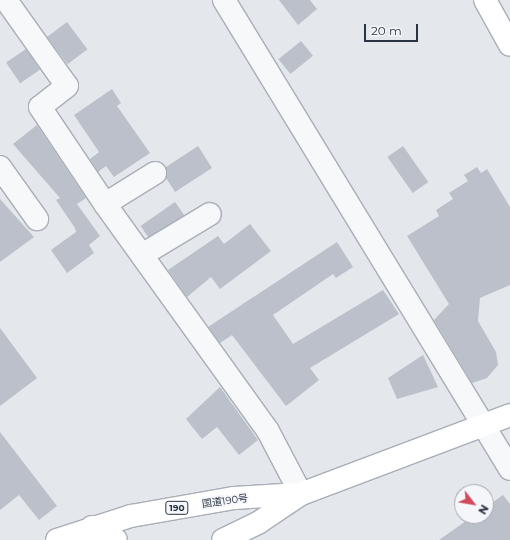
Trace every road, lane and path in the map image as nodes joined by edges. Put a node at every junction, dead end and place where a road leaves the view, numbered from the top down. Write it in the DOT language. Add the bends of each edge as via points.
graph roads {
  1 [pos="6,0"];
  2 [pos="224,0"];
  3 [pos="485,0"];
  4 [pos="510,45"];
  5 [pos="0,167"];
  6 [pos="155,173"];
  7 [pos="105,204"];
  8 [pos="210,214"];
  9 [pos="37,219"];
  10 [pos="142,255"];
  11 [pos="510,415"];
  12 [pos="484,424"];
  13 [pos="510,469"];
  14 [pos="301,494"];
  15 [pos="92,527"];
  16 [pos="57,540"];
  17 [pos="116,540"];
  18 [pos="223,540"];
  1 -- 7 [label="street" via="66,86 40,107"];
  2 -- 12 [label="street"];
  3 -- 4 [label="main road"];
  5 -- 9 [label="street"];
  6 -- 7 [label="street"];
  7 -- 10 [label="street"];
  8 -- 10 [label="street"];
  10 -- 14 [label="street" via="268,431"];
  11 -- 12 [label="main road, 国道190号 / 190"];
  12 -- 13 [label="street"];
  12 -- 14 [label="main road, 国道190号 / 190"];
  14 -- 15 [label="main road, 国道190号 / 190" via="234,498 131,516"];
  14 -- 18 [label="main road, 国道190号 / 190" via="258,523"];
  15 -- 16 [label="main road, 国道190号 / 190"];
  15 -- 17 [label="main road"];
}
